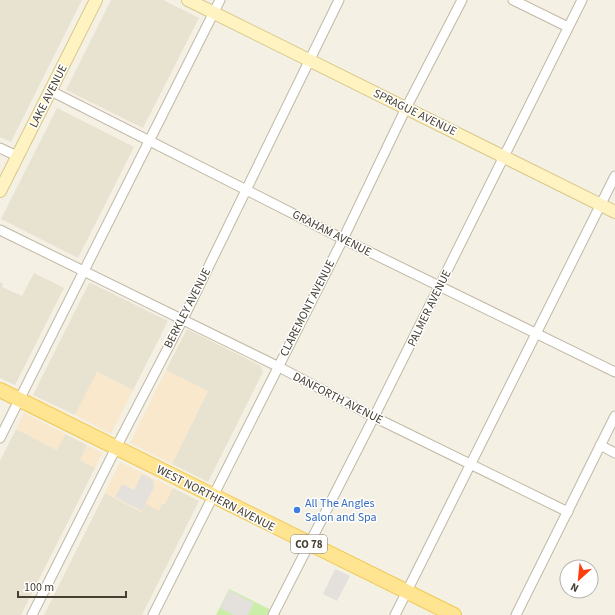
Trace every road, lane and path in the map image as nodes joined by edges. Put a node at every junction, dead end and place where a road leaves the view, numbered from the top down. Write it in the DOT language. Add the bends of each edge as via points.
graph roads {
  1 [pos="96,0"];
  2 [pos="188,0"];
  3 [pos="220,0"];
  4 [pos="339,0"];
  5 [pos="462,0"];
  6 [pos="513,0"];
  7 [pos="582,0"];
  8 [pos="214,13"];
  9 [pos="568,27"];
  10 [pos="310,60"];
  11 [pos="51,91"];
  12 [pos="406,108"];
  13 [pos="149,141"];
  14 [pos="0,148"];
  15 [pos="17,156"];
  16 [pos="504,156"];
  17 [pos="615,176"];
  18 [pos="247,189"];
  19 [pos="0,191"];
  20 [pos="601,205"];
  21 [pos="615,212"];
  22 [pos="0,230"];
  23 [pos="343,239"];
  24 [pos="84,271"];
  25 [pos="440,286"];
  26 [pos="183,319"];
  27 [pos="537,334"];
  28 [pos="277,366"];
  29 [pos="615,372"];
  30 [pos="0,390"];
  31 [pos="19,400"];
  32 [pos="615,416"];
  33 [pos="374,417"];
  34 [pos="0,438"];
  35 [pos="600,445"];
  36 [pos="116,448"];
  37 [pos="615,453"];
  38 [pos="471,465"];
  39 [pos="212,496"];
  40 [pos="568,512"];
  41 [pos="310,544"];
  42 [pos="407,591"];
  43 [pos="32,615"];
  44 [pos="153,615"];
  45 [pos="273,615"];
  46 [pos="395,615"];
  47 [pos="454,615"];
  48 [pos="516,615"];
  1 -- 11 [label="street, LAKE AVENUE"];
  2 -- 8 [label="street, SPRAGUE AVENUE"];
  3 -- 8 [label="street"];
  4 -- 10 [label="street, BERKLEY AVENUE"];
  5 -- 12 [label="street, CLAREMONT AVENUE"];
  6 -- 9 [label="street"];
  7 -- 9 [label="street, PALMER AVENUE"];
  8 -- 10 [label="street, SPRAGUE AVENUE"];
  8 -- 13 [label="street"];
  9 -- 16 [label="street, PALMER AVENUE"];
  10 -- 12 [label="street, SPRAGUE AVENUE"];
  10 -- 18 [label="street, BERKLEY AVENUE"];
  11 -- 13 [label="street, GRAHAM AVENUE"];
  11 -- 15 [label="street, LAKE AVENUE"];
  12 -- 16 [label="street, SPRAGUE AVENUE"];
  12 -- 23 [label="street, CLAREMONT AVENUE"];
  13 -- 18 [label="street, GRAHAM AVENUE"];
  13 -- 24 [label="street"];
  14 -- 15 [label="street"];
  15 -- 19 [label="street, LAKE AVENUE"];
  16 -- 20 [label="street, SPRAGUE AVENUE"];
  16 -- 25 [label="street, PALMER AVENUE"];
  17 -- 20 [label="street"];
  18 -- 23 [label="street, GRAHAM AVENUE"];
  18 -- 26 [label="street, BERKLEY AVENUE"];
  20 -- 21 [label="street, SPRAGUE AVENUE"];
  20 -- 27 [label="street"];
  22 -- 24 [label="street, DANFORTH AVENUE"];
  23 -- 25 [label="street, GRAHAM AVENUE"];
  23 -- 28 [label="street, CLAREMONT AVENUE"];
  24 -- 26 [label="street, DANFORTH AVENUE"];
  24 -- 31 [label="street"];
  25 -- 27 [label="street, GRAHAM AVENUE"];
  25 -- 33 [label="street, PALMER AVENUE"];
  26 -- 28 [label="street, DANFORTH AVENUE"];
  26 -- 36 [label="street, BERKLEY AVENUE"];
  27 -- 29 [label="street, GRAHAM AVENUE"];
  27 -- 38 [label="street"];
  28 -- 33 [label="street, DANFORTH AVENUE"];
  28 -- 39 [label="street, CLAREMONT AVENUE"];
  30 -- 31 [label="main road, WEST NORTHERN AVENUE / CO 78"];
  31 -- 34 [label="street"];
  31 -- 36 [label="main road, WEST NORTHERN AVENUE / CO 78"];
  32 -- 35 [label="street"];
  33 -- 38 [label="street, DANFORTH AVENUE"];
  33 -- 41 [label="street, PALMER AVENUE"];
  35 -- 37 [label="street"];
  35 -- 40 [label="street"];
  36 -- 39 [label="main road, WEST NORTHERN AVENUE / CO 78"];
  36 -- 43 [label="street, BERKLEY AVENUE"];
  38 -- 40 [label="street, DANFORTH AVENUE"];
  38 -- 42 [label="street"];
  39 -- 41 [label="main road, WEST NORTHERN AVENUE / CO 78"];
  39 -- 44 [label="street, CLAREMONT AVENUE"];
  40 -- 48 [label="street"];
  41 -- 42 [label="main road, WEST NORTHERN AVENUE / CO 78"];
  41 -- 45 [label="street, PALMER AVENUE"];
  42 -- 46 [label="street"];
  42 -- 47 [label="main road, WEST NORTHERN AVENUE / CO 78"];
}
